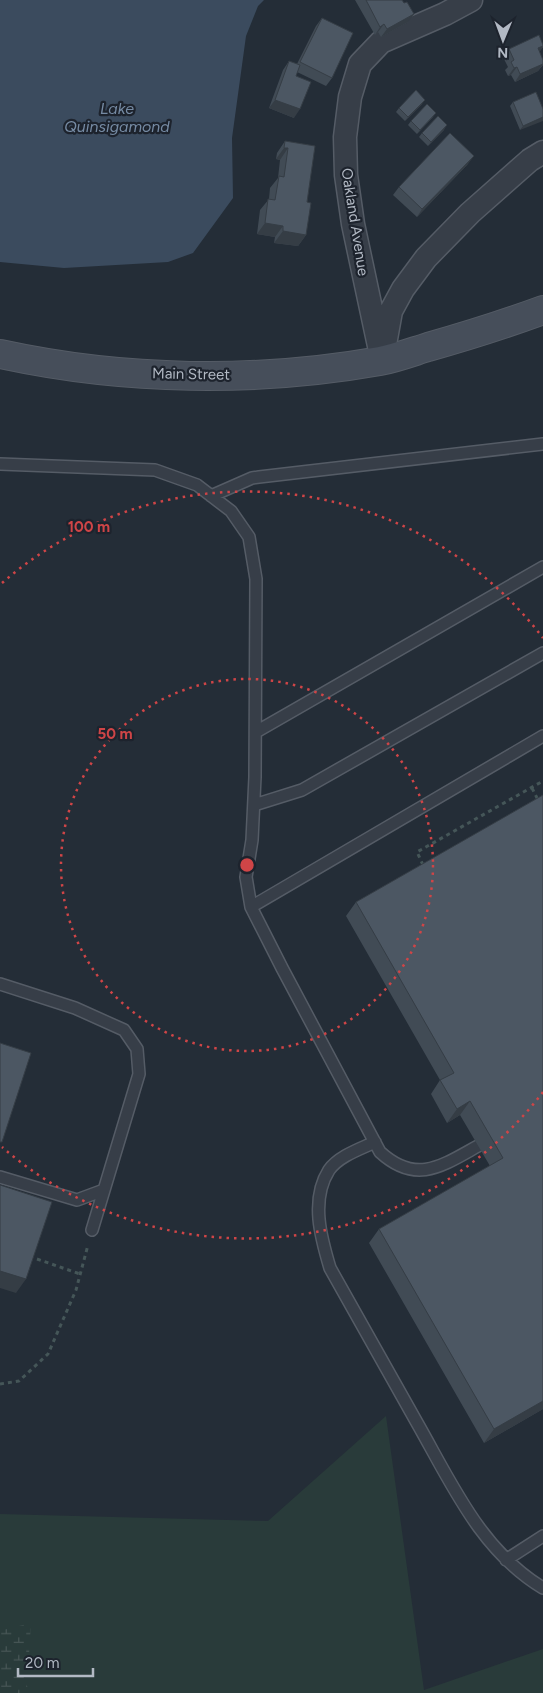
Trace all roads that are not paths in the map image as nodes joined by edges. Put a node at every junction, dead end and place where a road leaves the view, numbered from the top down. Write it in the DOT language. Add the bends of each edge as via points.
graph roads {
  1 [pos="471,0"];
  2 [pos="543,152"];
  3 [pos="543,310"];
  4 [pos="0,354"];
  5 [pos="382,360"];
  6 [pos="543,444"];
  7 [pos="0,464"];
  8 [pos="211,496"];
  9 [pos="543,567"];
  10 [pos="543,654"];
  11 [pos="256,732"];
  12 [pos="543,736"];
  13 [pos="254,805"];
  14 [pos="252,907"];
  15 [pos="0,984"];
  16 [pos="375,1142"];
  17 [pos="478,1146"];
  18 [pos="0,1177"];
  19 [pos="104,1190"];
  20 [pos="92,1230"];
  21 [pos="543,1536"];
  22 [pos="506,1560"];
  23 [pos="543,1588"];
  1 -- 5 [label="street, Oakland Avenue" via="381,42 360,64 350,97 345,137 346,175"];
  2 -- 5 [label="street" via="470,213 426,258 391,311"];
  3 -- 5 [label="main road, Main Street" via="477,334"];
  4 -- 5 [label="main road, Main Street" via="72,367 176,376 300,372"];
  6 -- 8 [label="lane" via="252,478"];
  7 -- 8 [label="lane" via="155,470 197,485"];
  8 -- 11 [label="lane" via="231,512 249,537 256,580"];
  9 -- 11 [label="lane"];
  10 -- 13 [label="lane" via="302,790"];
  11 -- 13 [label="lane"];
  12 -- 14 [label="lane"];
  13 -- 14 [label="lane" via="246,878"];
  14 -- 16 [label="lane"];
  15 -- 19 [label="lane" via="75,1008 124,1030 137,1049 139,1074"];
  16 -- 17 [label="lane" via="392,1163 410,1169 429,1170 445,1165"];
  16 -- 22 [label="lane" via="347,1155 329,1170 321,1190 318,1214 330,1268 474,1522"];
  18 -- 19 [label="lane" via="77,1200"];
  19 -- 20 [label="lane"];
  21 -- 22 [label="lane"];
  22 -- 23 [label="lane"];
}
